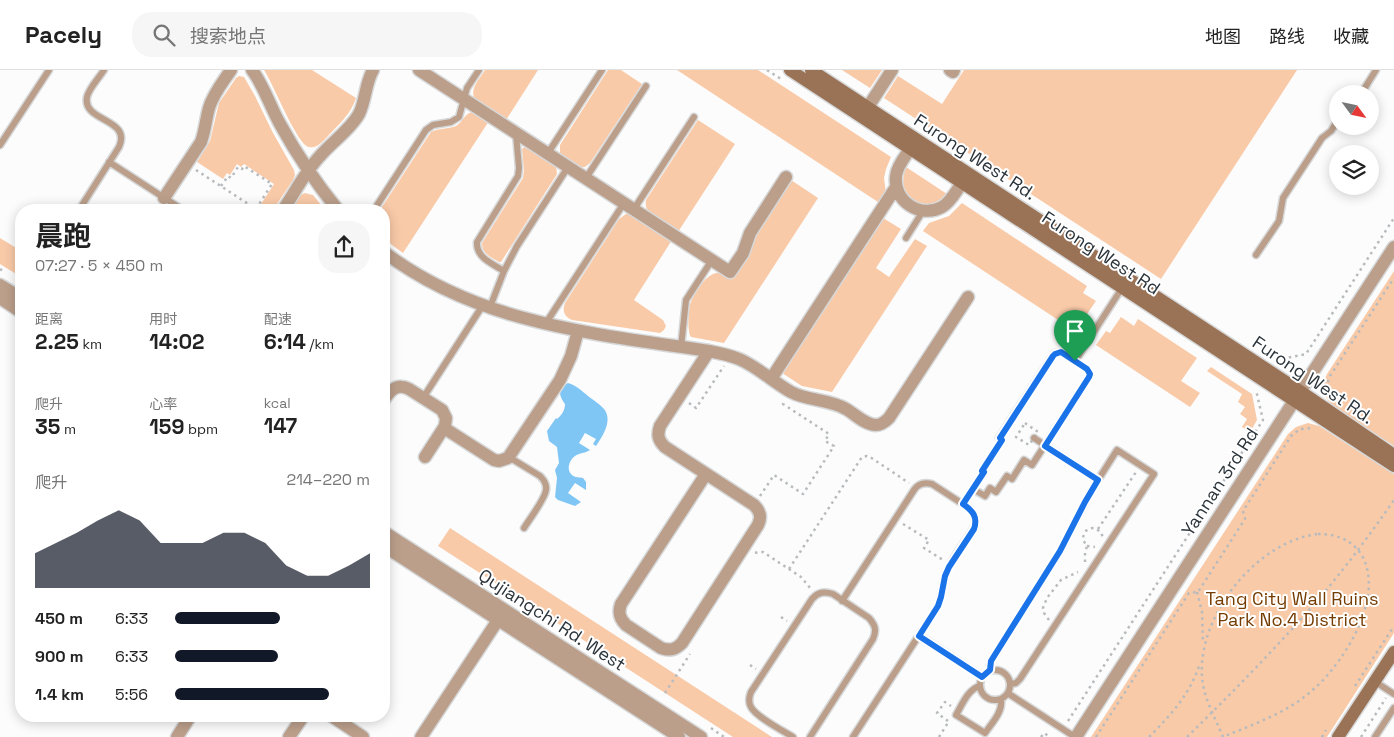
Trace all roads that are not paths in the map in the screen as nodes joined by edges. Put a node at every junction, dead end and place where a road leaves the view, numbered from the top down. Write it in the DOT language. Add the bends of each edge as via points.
graph roads {
  1 [pos="49,70"];
  2 [pos="231,70"];
  3 [pos="252,70"];
  4 [pos="373,70"];
  5 [pos="419,70"];
  6 [pos="479,70"];
  7 [pos="602,70"];
  8 [pos="790,70"];
  9 [pos="811,70"];
  10 [pos="892,70"];
  11 [pos="950,70"];
  12 [pos="954,70"];
  13 [pos="1376,70"];
  14 [pos="101,71"];
  15 [pos="1367,85"];
  16 [pos="646,86"];
  17 [pos="464,99"];
  18 [pos="868,107"];
  19 [pos="694,117"];
  20 [pos="516,132"];
  21 [pos="1329,133"];
  22 [pos="0,145"];
  23 [pos="910,149"];
  24 [pos="548,153"];
  25 [pos="110,162"];
  26 [pos="568,167"];
  27 [pos="308,171"];
  28 [pos="786,177"];
  29 [pos="586,178"];
  30 [pos="962,183"];
  31 [pos="896,187"];
  32 [pos="164,198"];
  33 [pos="83,204"];
  34 [pos="174,204"];
  35 [pos="287,204"];
  36 [pos="333,204"];
  37 [pos="378,204"];
  38 [pos="629,206"];
  39 [pos="923,211"];
  40 [pos="906,238"];
  41 [pos="1394,247"];
  42 [pos="1256,255"];
  43 [pos="390,256"];
  44 [pos="712,260"];
  45 [pos="504,271"];
  46 [pos="0,284"];
  47 [pos="1122,288"];
  48 [pos="15,294"];
  49 [pos="968,297"];
  50 [pos="0,298"];
  51 [pos="486,306"];
  52 [pos="15,308"];
  53 [pos="545,325"];
  54 [pos="578,331"];
  55 [pos="681,347"];
  56 [pos="709,351"];
  57 [pos="1075,361"];
  58 [pos="771,379"];
  59 [pos="390,393"];
  60 [pos="1297,396"];
  61 [pos="423,398"];
  62 [pos="444,428"];
  63 [pos="1034,438"];
  64 [pos="1045,446"];
  65 [pos="1394,455"];
  66 [pos="426,457"];
  67 [pos="509,457"];
  68 [pos="1394,466"];
  69 [pos="706,474"];
  70 [pos="1098,480"];
  71 [pos="973,488"];
  72 [pos="963,504"];
  73 [pos="524,528"];
  74 [pos="390,536"];
  75 [pos="390,550"];
  76 [pos="842,600"];
  77 [pos="498,620"];
  78 [pos="919,636"];
  79 [pos="1394,652"];
  80 [pos="990,670"];
  81 [pos="982,677"];
  82 [pos="1374,681"];
  83 [pos="1011,684"];
  84 [pos="980,686"];
  85 [pos="1392,693"];
  86 [pos="1009,694"];
  87 [pos="1001,700"];
  88 [pos="1394,708"];
  89 [pos="187,722"];
  90 [pos="299,722"];
  91 [pos="340,722"];
  92 [pos="177,737"];
  93 [pos="289,737"];
  94 [pos="363,737"];
  95 [pos="421,737"];
  96 [pos="679,737"];
  97 [pos="701,737"];
  98 [pos="793,737"];
  99 [pos="810,737"];
  100 [pos="853,737"];
  101 [pos="1076,737"];
  102 [pos="1338,737"];
  103 [pos="1375,737"];
  1 -- 22 [label="lane"];
  2 -- 32 [label="street" via="214,97 200,142"];
  3 -- 27 [label="street"];
  4 -- 27 [label="street" via="358,114"];
  5 -- 17 [label="street"];
  6 -- 17 [label="lane"];
  7 -- 24 [label="lane"];
  8 -- 23 [label="main road, Furong West Rd"];
  9 -- 18 [label="main road, Furong West Rd."];
  10 -- 18 [label="street"];
  11 -- 12 [label="street"];
  13 -- 15 [label="lane"];
  14 -- 25 [label="lane" via="88,94 87,103 92,111 121,133 121,144"];
  16 -- 29 [label="lane"];
  17 -- 20 [label="street"];
  17 -- 37 [label="lane" via="459,117 426,130"];
  18 -- 60 [label="main road, Furong West Rd."];
  19 -- 38 [label="lane"];
  20 -- 24 [label="street"];
  20 -- 45 [label="lane" via="518,176 476,245 481,256"];
  21 -- 42 [label="lane" via="1322,138 1283,198 1278,221"];
  23 -- 30 [label="main road, Furong West Rd"];
  23 -- 31 [label="street" via="900,163"];
  24 -- 26 [label="street"];
  25 -- 32 [label="lane"];
  25 -- 33 [label="lane"];
  26 -- 29 [label="street"];
  26 -- 45 [label="lane"];
  27 -- 35 [label="street"];
  27 -- 36 [label="street"];
  28 -- 44 [label="street" via="750,233 743,253 730,272"];
  29 -- 38 [label="street"];
  30 -- 39 [label="street" via="944,206"];
  30 -- 47 [label="main road, Furong West Rd"];
  31 -- 39 [label="street" via="901,198"];
  31 -- 58 [label="street"];
  32 -- 34 [label="lane"];
  38 -- 44 [label="street"];
  38 -- 53 [label="lane"];
  39 -- 40 [label="lane"];
  41 -- 60 [label="street, Yannan 3rd Rd"];
  43 -- 51 [label="street" via="430,281"];
  44 -- 55 [label="lane" via="686,300"];
  45 -- 51 [label="lane"];
  46 -- 48 [label="street"];
  47 -- 57 [label="lane"];
  47 -- 60 [label="main road, Furong West Rd"];
  49 -- 58 [label="street" via="885,423 868,423 846,408 791,392"];
  50 -- 52 [label="street"];
  51 -- 53 [label="street"];
  51 -- 61 [label="lane"];
  53 -- 54 [label="street"];
  54 -- 55 [label="street"];
  54 -- 67 [label="street" via="560,380"];
  55 -- 56 [label="street"];
  56 -- 58 [label="street" via="730,356"];
  56 -- 69 [label="street" via="658,432 665,447"];
  57 -- 64 [label="lane" via="1087,369 1089,377"];
  57 -- 71 [label="lane" via="1061,352 1053,356 1000,438 1002,440"];
  59 -- 61 [label="street" via="398,386 404,386"];
  60 -- 65 [label="main road, Furong West Rd."];
  60 -- 68 [label="main road, Furong West Rd"];
  60 -- 101 [label="street, Yannan 3rd Rd"];
  61 -- 62 [label="street" via="444,412"];
  62 -- 66 [label="street"];
  62 -- 67 [label="street" via="494,460"];
  63 -- 64 [label="lane"];
  64 -- 70 [label="lane"];
  64 -- 71 [label="lane" via="1032,465 1024,460 1012,479 1007,476 996,492 990,488 985,496"];
  67 -- 73 [label="lane" via="540,476 546,486 545,494"];
  69 -- 69 [label="street" via="754,505 760,520 682,643 666,650 622,621 619,610"];
  70 -- 80 [label="lane" via="1060,551 991,661"];
  70 -- 83 [label="lane" via="1117,450 1154,474 1020,679"];
  71 -- 72 [label="lane"];
  72 -- 76 [label="lane" via="932,484 916,487"];
  72 -- 78 [label="lane" via="973,512 976,523 950,565 938,606"];
  74 -- 97 [label="street, Qujiangchi Rd. West"];
  75 -- 77 [label="street, Qujiangchi Rd. West"];
  76 -- 98 [label="lane" via="827,592 815,595 751,692 749,704 753,711"];
  76 -- 99 [label="lane" via="869,618 876,633"];
  77 -- 95 [label="street"];
  77 -- 96 [label="street, Qujiangchi Rd. West"];
  78 -- 81 [label="lane"];
  78 -- 100 [label="lane"];
  79 -- 82 [label="main road"];
  80 -- 81 [label="lane"];
  80 -- 83 [label="lane" via="1004,672"];
  81 -- 84 [label="lane"];
  82 -- 85 [label="lane"];
  82 -- 102 [label="main road"];
  83 -- 86 [label="lane"];
  84 -- 87 [label="lane" via="987,698"];
  84 -- 87 [label="lane" via="972,691 956,715 985,733 1000,710"];
  86 -- 87 [label="lane"];
  86 -- 101 [label="lane"];
  88 -- 103 [label="lane"];
  89 -- 92 [label="street"];
  90 -- 93 [label="street"];
  91 -- 94 [label="street"];
}
